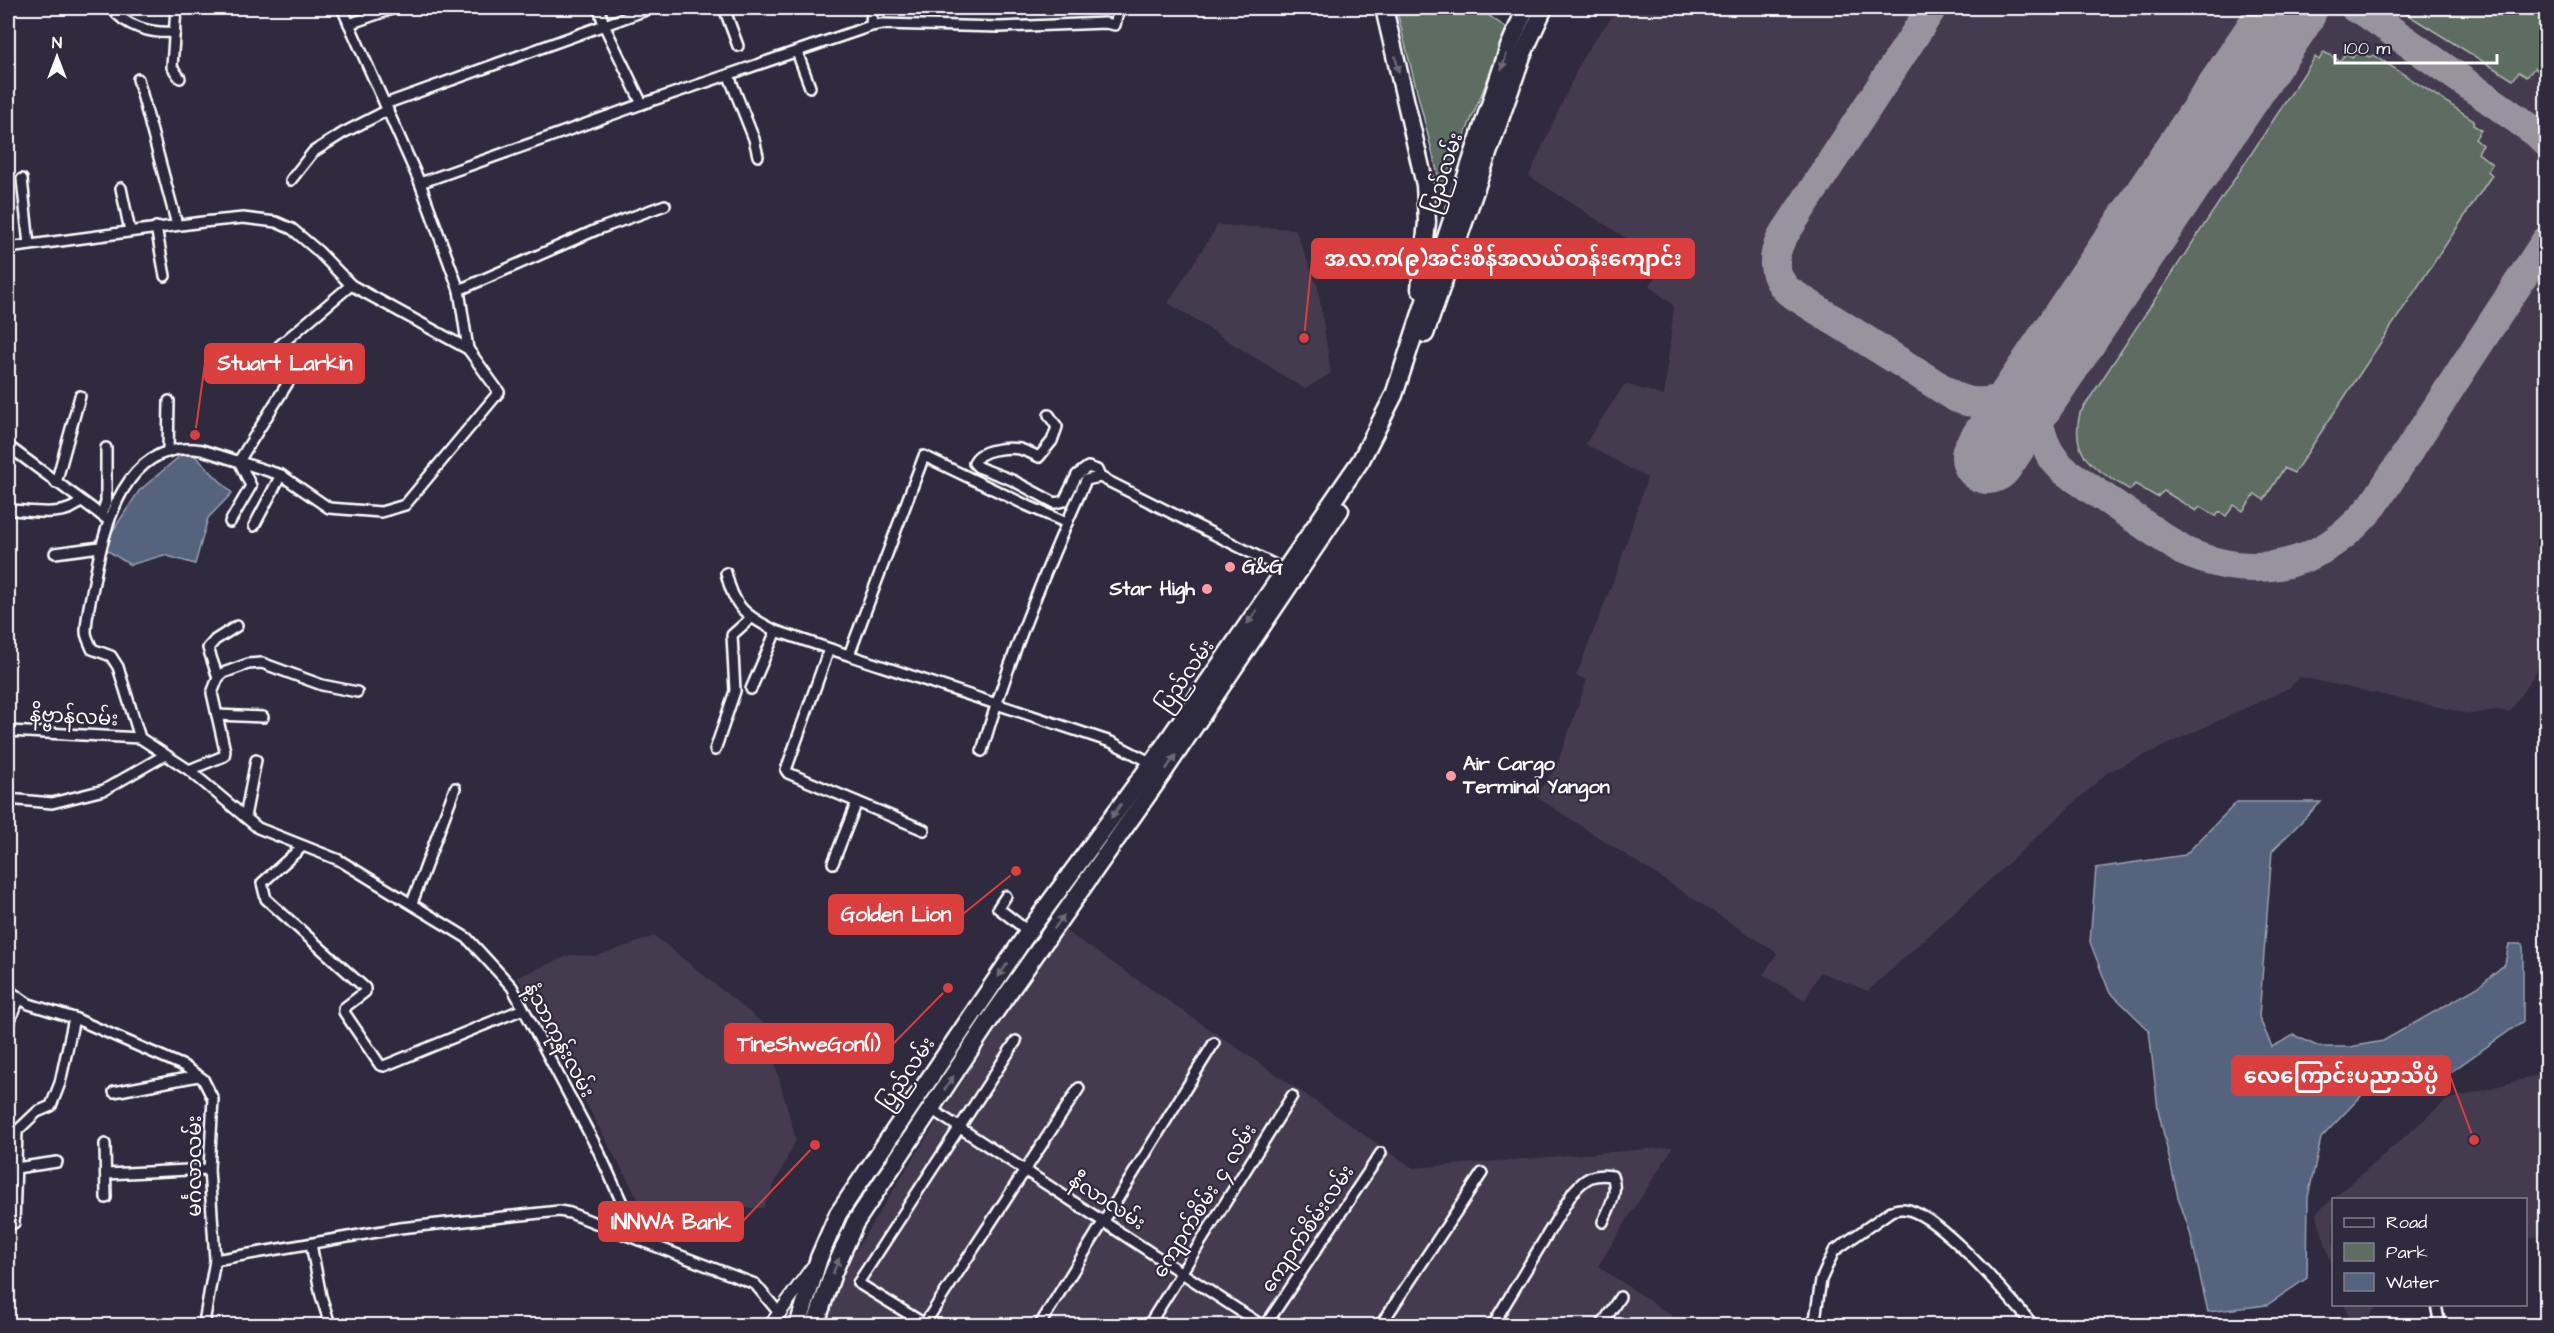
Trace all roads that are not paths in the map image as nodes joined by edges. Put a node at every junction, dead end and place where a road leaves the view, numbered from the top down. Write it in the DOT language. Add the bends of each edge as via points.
graph roads {
  1 [pos="112,8"];
  2 [pos="176,8"];
  3 [pos="342,8"];
  4 [pos="395,8"];
  5 [pos="599,8"];
  6 [pos="652,8"];
  7 [pos="724,8"];
  8 [pos="872,8"];
  9 [pos="1119,8"];
  10 [pos="1383,8"];
  11 [pos="1526,8"];
  12 [pos="1544,8"];
  13 [pos="350,24"];
  14 [pos="604,25"];
  15 [pos="871,26"];
  16 [pos="175,32"];
  17 [pos="738,46"];
  18 [pos="797,52"];
  19 [pos="729,76"];
  20 [pos="180,78"];
  21 [pos="138,79"];
  22 [pos="810,87"];
  23 [pos="642,104"];
  24 [pos="386,107"];
  25 [pos="758,156"];
  26 [pos="22,179"];
  27 [pos="291,180"];
  28 [pos="420,183"];
  29 [pos="121,188"];
  30 [pos="665,205"];
  31 [pos="177,225"];
  32 [pos="156,227"];
  33 [pos="130,231"];
  34 [pos="28,245"];
  35 [pos="8,248"];
  36 [pos="165,276"];
  37 [pos="351,285"];
  38 [pos="459,290"];
  39 [pos="1416,329"];
  40 [pos="468,349"];
  41 [pos="80,396"];
  42 [pos="169,401"];
  43 [pos="1049,415"];
  44 [pos="8,446"];
  45 [pos="106,448"];
  46 [pos="168,452"];
  47 [pos="239,461"];
  48 [pos="281,475"];
  49 [pos="1100,477"];
  50 [pos="56,483"];
  51 [pos="81,501"];
  52 [pos="8,510"];
  53 [pos="105,518"];
  54 [pos="230,522"];
  55 [pos="1067,523"];
  56 [pos="254,525"];
  57 [pos="100,547"];
  58 [pos="55,553"];
  59 [pos="1285,570"];
  60 [pos="726,573"];
  61 [pos="750,618"];
  62 [pos="237,626"];
  63 [pos="776,630"];
  64 [pos="829,649"];
  65 [pos="849,655"];
  66 [pos="218,678"];
  67 [pos="751,689"];
  68 [pos="357,692"];
  69 [pos="996,703"];
  70 [pos="217,715"];
  71 [pos="263,717"];
  72 [pos="8,731"];
  73 [pos="140,738"];
  74 [pos="715,750"];
  75 [pos="982,751"];
  76 [pos="165,755"];
  77 [pos="256,760"];
  78 [pos="1152,763"];
  79 [pos="189,770"];
  80 [pos="455,788"];
  81 [pos="8,799"];
  82 [pos="857,802"];
  83 [pos="245,817"];
  84 [pos="924,830"];
  85 [pos="303,846"];
  86 [pos="832,863"];
  87 [pos="1006,896"];
  88 [pos="412,903"];
  89 [pos="1029,932"];
  90 [pos="8,990"];
  91 [pos="20,998"];
  92 [pos="523,1008"];
  93 [pos="74,1017"];
  94 [pos="8,1023"];
  95 [pos="1016,1041"];
  96 [pos="1214,1043"];
  97 [pos="198,1076"];
  98 [pos="1079,1088"];
  99 [pos="114,1092"];
  100 [pos="1292,1096"];
  101 [pos="931,1109"];
  102 [pos="959,1128"];
  103 [pos="105,1144"];
  104 [pos="1382,1153"];
  105 [pos="57,1162"];
  106 [pos="16,1168"];
  107 [pos="209,1169"];
  108 [pos="1025,1170"];
  109 [pos="1482,1173"];
  110 [pos="106,1174"];
  111 [pos="106,1198"];
  112 [pos="1105,1222"];
  113 [pos="1603,1222"];
  114 [pos="14,1223"];
  115 [pos="639,1240"];
  116 [pos="311,1244"];
  117 [pos="819,1258"];
  118 [pos="215,1260"];
  119 [pos="1182,1273"];
  120 [pos="1620,1297"];
  121 [pos="2436,1306"];
  122 [pos="781,1312"];
  123 [pos="808,1322"];
  124 [pos="925,1325"];
  125 [pos="206,1326"];
  126 [pos="323,1326"];
  127 [pos="770,1326"];
  128 [pos="1039,1326"];
  129 [pos="1148,1326"];
  130 [pos="1264,1326"];
  131 [pos="1380,1326"];
  132 [pos="1492,1326"];
  133 [pos="1601,1326"];
  134 [pos="1814,1326"];
  135 [pos="2034,1326"];
  136 [pos="2440,1326"];
  1 -- 16 [label="street" via="140,28 156,34"];
  2 -- 16 [label="street"];
  3 -- 13 [label="street"];
  4 -- 13 [label="street"];
  5 -- 14 [label="street"];
  6 -- 14 [label="street"];
  7 -- 17 [label="street"];
  8 -- 15 [label="street"];
  9 -- 15 [label="street" via="1115,25"];
  10 -- 39 [label="highway, one-way" via="1425,185 1427,222"];
  11 -- 39 [label="highway, ပြည်လမ်း, one-way" via="1509,47"];
  101 -- 12 [label="highway, ပြည်လမ်း, one-way" via="1374,458 1402,400 1522,56"];
  13 -- 24 [label="street"];
  14 -- 23 [label="street"];
  14 -- 24 [label="street"];
  15 -- 18 [label="street"];
  16 -- 20 [label="street" via="172,67"];
  18 -- 19 [label="street"];
  18 -- 22 [label="street"];
  19 -- 23 [label="street"];
  19 -- 25 [label="street"];
  21 -- 31 [label="street"];
  23 -- 28 [label="street"];
  24 -- 27 [label="street" via="313,152"];
  24 -- 28 [label="street"];
  26 -- 34 [label="street"];
  28 -- 38 [label="street"];
  29 -- 33 [label="street"];
  30 -- 38 [label="street" via="596,230"];
  31 -- 32 [label="street"];
  31 -- 37 [label="street" via="243,218 276,222 292,229"];
  32 -- 33 [label="street"];
  32 -- 36 [label="street"];
  33 -- 34 [label="street"];
  34 -- 35 [label="street"];
  37 -- 40 [label="street"];
  37 -- 47 [label="street" via="279,346 289,381"];
  38 -- 40 [label="street"];
  39 -- 59 [label="highway, ပြည်လမ်း" via="1394,395 1376,433"];
  40 -- 48 [label="street" via="499,392 405,505 381,512 329,508"];
  41 -- 50 [label="street"];
  42 -- 46 [label="street"];
  43 -- 49 [label="street" via="1057,427 1039,457 1019,449 982,452 974,463 1055,503 1065,501 1077,475 1088,467 1097,470"];
  44 -- 50 [label="street"];
  45 -- 53 [label="street"];
  46 -- 47 [label="street" via="188,448"];
  46 -- 53 [label="street" via="145,463 126,483"];
  47 -- 48 [label="street"];
  47 -- 54 [label="street" via="251,486"];
  48 -- 56 [label="street"];
  49 -- 55 [label="street" via="1086,480"];
  49 -- 59 [label="street"];
  50 -- 51 [label="street"];
  51 -- 52 [label="street" via="63,512"];
  51 -- 53 [label="street"];
  53 -- 57 [label="street"];
  55 -- 65 [label="street" via="924,456"];
  55 -- 69 [label="street"];
  57 -- 58 [label="street"];
  57 -- 73 [label="street" via="86,633 92,648 111,656 118,667"];
  59 -- 78 [label="highway, ပြည်လမ်း, one-way"];
  60 -- 61 [label="street" via="731,595"];
  61 -- 63 [label="street"];
  61 -- 74 [label="street" via="732,635 735,691"];
  62 -- 66 [label="street" via="208,648"];
  63 -- 64 [label="street"];
  63 -- 67 [label="street"];
  64 -- 65 [label="street"];
  64 -- 82 [label="street" via="786,770"];
  65 -- 69 [label="street"];
  66 -- 68 [label="street" via="248,664 262,663 322,686"];
  66 -- 70 [label="street" via="212,693"];
  69 -- 75 [label="street"];
  69 -- 78 [label="street" via="1111,742"];
  70 -- 71 [label="street"];
  70 -- 79 [label="street" via="224,756"];
  72 -- 73 [label="street, နိဗ္ဗာန်လမ်း"];
  73 -- 76 [label="street, နံ့သာကုန်းလမ်း"];
  76 -- 79 [label="street, နံ့သာကုန်းလမ်း"];
  76 -- 81 [label="street" via="104,789 52,803"];
  77 -- 83 [label="street"];
  78 -- 89 [label="highway, ပြည်လမ်း, one-way"];
  79 -- 83 [label="street, နံ့သာကုန်းလမ်း"];
  80 -- 88 [label="street"];
  82 -- 84 [label="street"];
  82 -- 86 [label="street"];
  83 -- 85 [label="street, နံ့သာကုန်းလမ်း" via="258,828"];
  85 -- 88 [label="street, နံ့သာကုန်းလမ်း" via="339,860"];
  85 -- 92 [label="street" via="262,883 266,899 365,988 344,1012 380,1065"];
  87 -- 89 [label="street" via="998,908"];
  88 -- 92 [label="street, နံ့သာကုန်းလမ်း" via="467,938 512,987"];
  89 -- 117 [label="highway, ပြည်လမ်း, one-way" via="838,1214"];
  90 -- 91 [label="street, မင်္ဂလာလမ်း"];
  91 -- 93 [label="street, မင်္ဂလာလမ်း"];
  91 -- 94 [label="street"];
  92 -- 115 [label="street, နံ့သာကုန်းလမ်း" via="599,1152"];
  93 -- 97 [label="street, မင်္ဂလာလမ်း" via="184,1066"];
  93 -- 106 [label="street" via="51,1106 37,1112 17,1131"];
  95 -- 102 [label="street"];
  96 -- 112 [label="street"];
  97 -- 99 [label="street"];
  97 -- 107 [label="street, မင်္ဂလာလမ်း" via="213,1100"];
  98 -- 108 [label="street"];
  100 -- 119 [label="street, ကျောက်စိမ်း ၄ လမ်း"];
  101 -- 102 [label="street, နီလာလမ်း"];
  123 -- 101 [label="highway, ပြည်လမ်း, one-way" via="855,1223"];
  102 -- 108 [label="street, နီလာလမ်း"];
  102 -- 124 [label="street" via="858,1283"];
  103 -- 110 [label="street"];
  104 -- 130 [label="street, ကျောက်စိမ်းလမ်း"];
  105 -- 106 [label="street"];
  106 -- 114 [label="street"];
  107 -- 110 [label="street"];
  107 -- 118 [label="street, မင်္ဂလာလမ်း"];
  108 -- 112 [label="street, နီလာလမ်း"];
  108 -- 124 [label="street"];
  109 -- 131 [label="street"];
  110 -- 111 [label="street"];
  112 -- 119 [label="street, နီလာလမ်း"];
  112 -- 128 [label="street"];
  113 -- 132 [label="street" via="1615,1192 1614,1181 1612,1176 1597,1174 1584,1179 1573,1192"];
  115 -- 116 [label="street" via="559,1211 400,1228"];
  115 -- 122 [label="street" via="755,1284"];
  116 -- 118 [label="street"];
  116 -- 126 [label="street" via="328,1318"];
  117 -- 122 [label="main road"];
  117 -- 123 [label="highway, ပြည်လမ်း"];
  118 -- 125 [label="street, မင်္ဂလာလမ်း"];
  119 -- 129 [label="street, ကျောက်စိမ်း ၄ လမ်း"];
  119 -- 130 [label="street, နီလာလမ်း"];
  120 -- 133 [label="street"];
  121 -- 136 [label="street"];
  122 -- 123 [label="main road"];
  122 -- 127 [label="main road"];
  134 -- 135 [label="street" via="1821,1280 1834,1251 1900,1208 1911,1210 1946,1233"];
}
